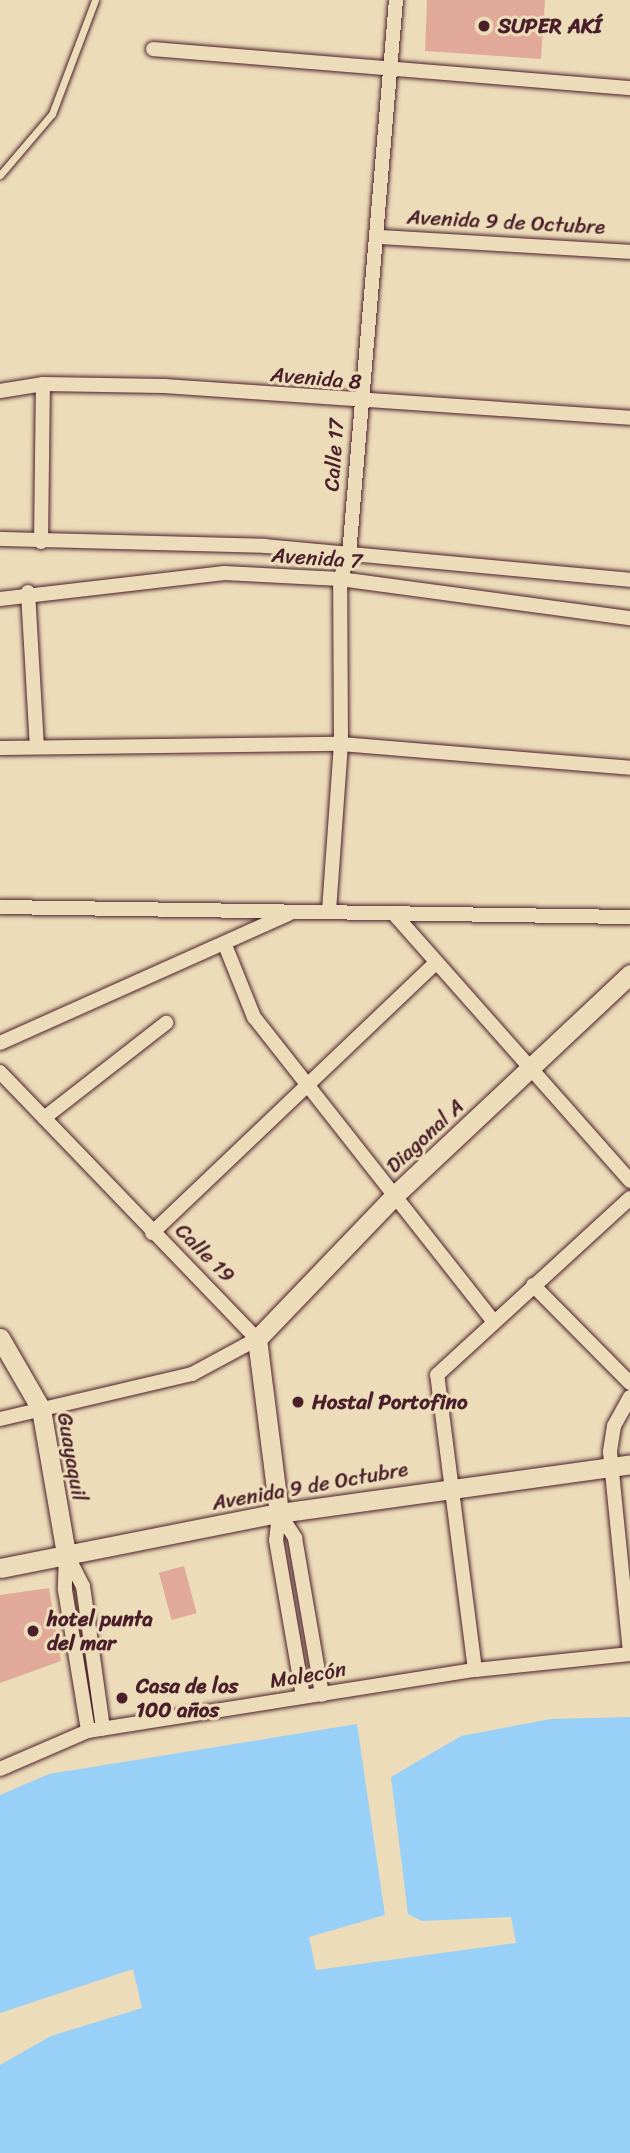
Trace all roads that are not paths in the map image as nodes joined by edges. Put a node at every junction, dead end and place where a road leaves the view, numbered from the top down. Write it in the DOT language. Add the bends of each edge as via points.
graph roads {
  1 [pos="95,0"];
  2 [pos="396,0"];
  3 [pos="153,49"];
  4 [pos="392,68"];
  5 [pos="630,88"];
  6 [pos="0,175"];
  7 [pos="379,237"];
  8 [pos="630,252"];
  9 [pos="43,384"];
  10 [pos="0,391"];
  11 [pos="359,402"];
  12 [pos="630,418"];
  13 [pos="0,538"];
  14 [pos="40,542"];
  15 [pos="349,555"];
  16 [pos="340,579"];
  17 [pos="630,580"];
  18 [pos="28,592"];
  19 [pos="0,598"];
  20 [pos="630,618"];
  21 [pos="341,744"];
  22 [pos="37,746"];
  23 [pos="0,748"];
  24 [pos="630,768"];
  25 [pos="0,907"];
  26 [pos="328,911"];
  27 [pos="294,912"];
  28 [pos="395,915"];
  29 [pos="630,917"];
  30 [pos="225,946"];
  31 [pos="436,963"];
  32 [pos="630,974"];
  33 [pos="166,1023"];
  34 [pos="0,1043"];
  35 [pos="531,1068"];
  36 [pos="0,1072"];
  37 [pos="310,1085"];
  38 [pos="44,1118"];
  39 [pos="630,1181"];
  40 [pos="397,1194"];
  41 [pos="630,1198"];
  42 [pos="152,1233"];
  43 [pos="533,1285"];
  44 [pos="493,1321"];
  45 [pos="0,1338"];
  46 [pos="257,1339"];
  47 [pos="630,1383"];
  48 [pos="630,1397"];
  49 [pos="41,1409"];
  50 [pos="0,1419"];
  51 [pos="620,1466"];
  52 [pos="453,1485"];
  53 [pos="278,1506"];
  54 [pos="66,1553"];
  55 [pos="0,1568"];
  56 [pos="630,1653"];
  57 [pos="475,1670"];
  58 [pos="322,1695"];
  59 [pos="303,1697"];
  60 [pos="103,1729"];
  61 [pos="88,1731"];
  62 [pos="0,1769"];
  1 -- 6 [label="lane" via="52,114"];
  2 -- 4 [label="street, Calle 17"];
  3 -- 4 [label="street"];
  4 -- 5 [label="street"];
  4 -- 7 [label="street, Calle 17"];
  7 -- 8 [label="street, Avenida 9 de Octubre"];
  7 -- 11 [label="street, Calle 17"];
  9 -- 10 [label="street, Avenida 8"];
  9 -- 11 [label="street, Avenida 8" via="164,386"];
  9 -- 14 [label="street"];
  11 -- 12 [label="street, Avenida 8"];
  11 -- 15 [label="street, Calle 17"];
  13 -- 14 [label="street, Avenida 7"];
  14 -- 15 [label="street, Avenida 7" via="265,546"];
  15 -- 16 [label="street, Calle 17"];
  15 -- 17 [label="street, Avenida 7"];
  16 -- 18 [label="street, Avenida 7" via="224,573"];
  16 -- 20 [label="street, Avenida 7"];
  16 -- 21 [label="street, Calle 17"];
  18 -- 19 [label="street, Avenida 7"];
  18 -- 22 [label="street"];
  21 -- 22 [label="street"];
  21 -- 24 [label="street"];
  21 -- 26 [label="street, Calle 17"];
  22 -- 23 [label="street"];
  25 -- 27 [label="street"];
  26 -- 27 [label="street"];
  26 -- 28 [label="street"];
  27 -- 30 [label="street"];
  28 -- 29 [label="street"];
  28 -- 31 [label="street"];
  30 -- 34 [label="street"];
  30 -- 37 [label="street" via="254,1017"];
  31 -- 35 [label="street"];
  31 -- 37 [label="street"];
  32 -- 35 [label="street, Diagonal A"];
  33 -- 38 [label="street"];
  35 -- 39 [label="street"];
  35 -- 40 [label="street, Diagonal A"];
  36 -- 38 [label="street, Calle 19"];
  37 -- 40 [label="street"];
  37 -- 42 [label="street"];
  38 -- 42 [label="street, Calle 19"];
  40 -- 44 [label="street"];
  40 -- 46 [label="street, Diagonal A"];
  41 -- 43 [label="street"];
  42 -- 46 [label="street, Calle 19"];
  43 -- 44 [label="street"];
  43 -- 47 [label="street"];
  44 -- 52 [label="street" via="437,1375"];
  45 -- 49 [label="street, Guayaquil"];
  46 -- 49 [label="street" via="192,1374 127,1394"];
  46 -- 53 [label="street"];
  48 -- 51 [label="street" via="614,1426"];
  49 -- 50 [label="street"];
  49 -- 54 [label="street, Guayaquil"];
  51 -- 52 [label="street, Avenida 9 de Octubre"];
  51 -- 56 [label="street"];
  52 -- 53 [label="street, Avenida 9 de Octubre"];
  52 -- 57 [label="street"];
  53 -- 54 [label="street, Avenida 9 de Octubre"];
  53 -- 58 [label="street" via="295,1538"];
  53 -- 59 [label="street" via="276,1540"];
  54 -- 55 [label="street, Avenida 9 de Octubre"];
  54 -- 60 [label="street, Guayaquil" via="83,1586"];
  54 -- 61 [label="street, Guayaquil" via="65,1590"];
  56 -- 57 [label="street, Malecón"];
  57 -- 58 [label="street, Malecón"];
  58 -- 59 [label="street, Malecón"];
  59 -- 60 [label="street, Malecón"];
  60 -- 61 [label="street, Malecón"];
  61 -- 62 [label="street, Malecón"];
}
